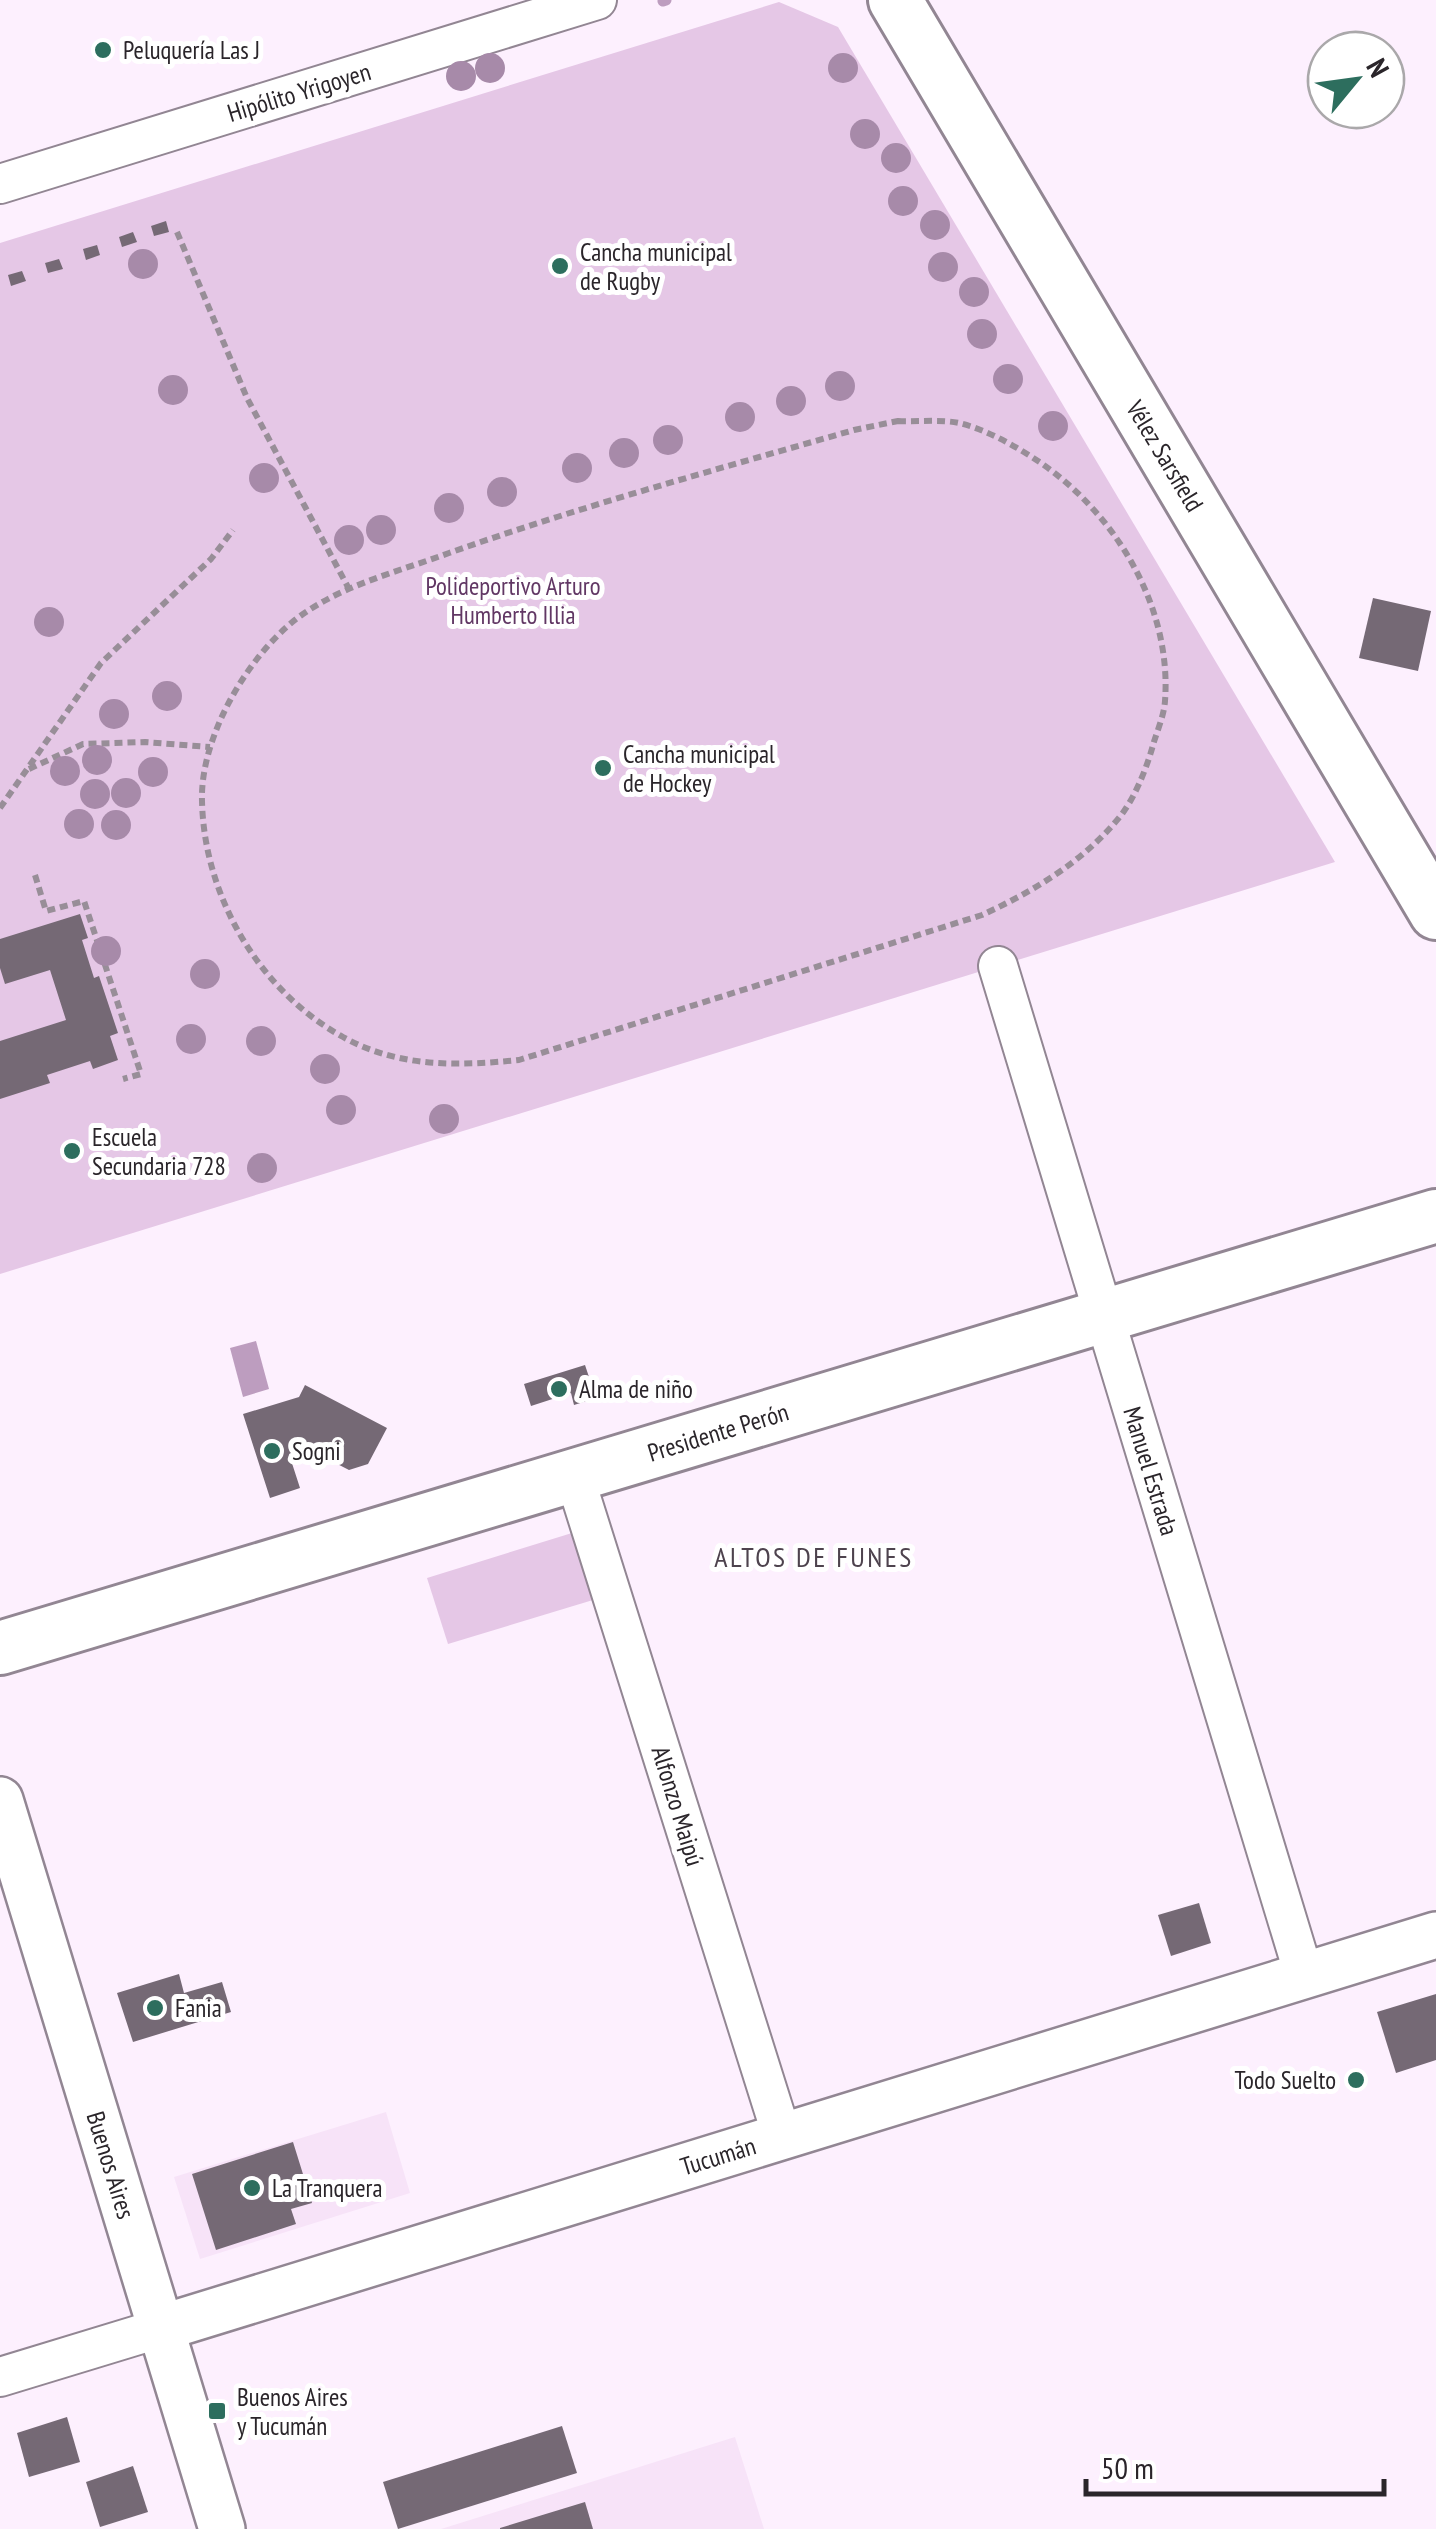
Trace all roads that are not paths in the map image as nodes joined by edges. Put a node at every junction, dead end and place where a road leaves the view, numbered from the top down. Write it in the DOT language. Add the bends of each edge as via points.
graph roads {
  1 [pos="597,0"];
  2 [pos="895,0"];
  3 [pos="0,184"];
  4 [pos="1422,859"];
  5 [pos="1436,913"];
  6 [pos="998,966"];
  7 [pos="1436,1216"];
  8 [pos="1104,1316"];
  9 [pos="574,1475"];
  10 [pos="0,1648"];
  11 [pos="0,1800"];
  12 [pos="1436,1935"];
  13 [pos="1304,1975"];
  14 [pos="782,2136"];
  15 [pos="161,2328"];
  16 [pos="0,2377"];
  17 [pos="222,2529"];
  1 -- 3 [label="street, Hipólito Yrigoyen"];
  2 -- 4 [label="main road, Vélez Sarsfield"];
  4 -- 5 [label="main road, Vélez Sarsfield"];
  6 -- 8 [label="street, Manuel Estrada"];
  7 -- 8 [label="main road, Presidente Perón"];
  8 -- 9 [label="main road, Presidente Perón"];
  8 -- 13 [label="street, Manuel Estrada"];
  9 -- 10 [label="main road, Presidente Perón"];
  9 -- 14 [label="street, Alfonzo Maipú"];
  11 -- 15 [label="street, Buenos Aires"];
  12 -- 13 [label="street, Tucumán"];
  13 -- 14 [label="street, Tucumán"];
  14 -- 15 [label="street, Tucumán"];
  15 -- 16 [label="street, Tucumán"];
  15 -- 17 [label="street, Buenos Aires"];
}
